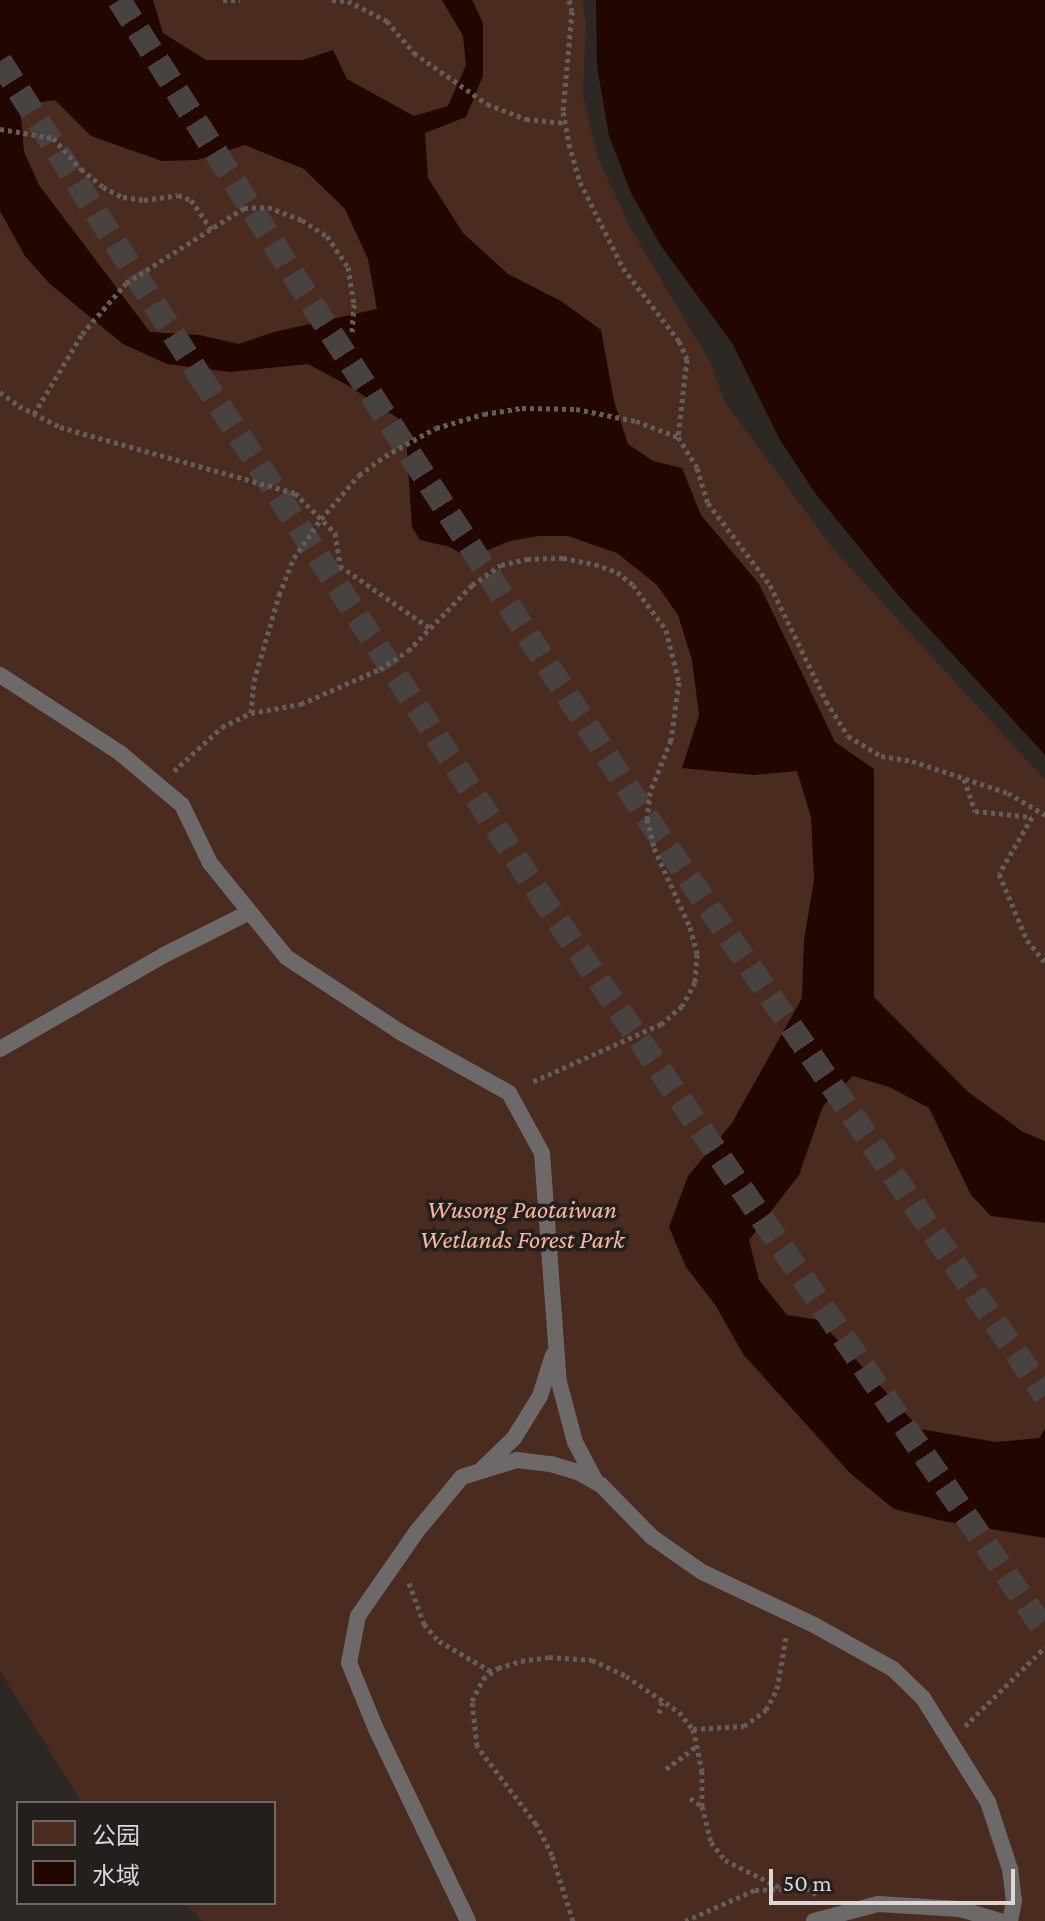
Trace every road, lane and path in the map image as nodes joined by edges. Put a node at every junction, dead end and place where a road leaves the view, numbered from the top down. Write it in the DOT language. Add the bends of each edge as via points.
graph roads {
  1 [pos="223,0"];
  2 [pos="240,0"];
  3 [pos="332,0"];
  4 [pos="569,0"];
  5 [pos="565,123"];
  6 [pos="0,129"];
  7 [pos="212,230"];
  8 [pos="352,332"];
  9 [pos="0,392"];
  10 [pos="34,414"];
  11 [pos="678,437"];
  12 [pos="321,519"];
  13 [pos="430,628"];
  14 [pos="0,675"];
  15 [pos="251,713"];
  16 [pos="964,779"];
  17 [pos="159,785"];
  18 [pos="1045,815"];
  19 [pos="248,913"];
  20 [pos="1045,962"];
  21 [pos="0,1049"];
  22 [pos="509,1093"];
  23 [pos="555,1346"];
  24 [pos="479,1472"];
  25 [pos="597,1483"];
  26 [pos="400,1555"];
  27 [pos="788,1614"];
  28 [pos="1045,1647"];
  29 [pos="492,1672"];
  30 [pos="662,1702"];
  31 [pos="659,1713"];
  32 [pos="693,1729"];
  33 [pos="950,1740"];
  34 [pos="696,1746"];
  35 [pos="666,1769"];
  36 [pos="690,1798"];
  37 [pos="702,1806"];
  38 [pos="781,1888"];
  39 [pos="849,1910"];
  40 [pos="468,1921"];
  41 [pos="573,1921"];
  42 [pos="685,1921"];
  43 [pos="814,1921"];
  44 [pos="1000,1921"];
  45 [pos="1010,1921"];
  1 -- 2 [label="path"];
  3 -- 5 [label="path" via="348,1 387,21 414,53 487,104 526,119"];
  4 -- 5 [label="path"];
  5 -- 11 [label="path" via="580,182 623,268 687,359"];
  6 -- 7 [label="path" via="53,138 92,178 123,197 178,195 191,200"];
  7 -- 8 [label="path" via="244,208 268,207 327,236 348,267"];
  7 -- 10 [label="path" via="126,283 82,334"];
  9 -- 10 [label="path"];
  10 -- 12 [label="path" via="60,427 295,493"];
  11 -- 12 [label="path" via="636,421 576,409 484,414 436,428 385,456 359,475"];
  11 -- 16 [label="path" via="697,468 708,503 770,585 848,736 881,756"];
  12 -- 13 [label="path" via="335,533 340,566"];
  12 -- 15 [label="path" via="294,558 279,595 254,681"];
  13 -- 15 [label="path" via="380,669 301,704"];
  13 -- 22 [label="path" via="472,585 501,565 563,558 617,572 633,585 653,608 675,652 678,706 650,792 647,819 654,848 690,927 697,954 695,982 682,1006 661,1024"];
  14 -- 17 [label="lane" via="120,753"];
  15 -- 17 [label="path" via="222,727"];
  16 -- 18 [label="path" via="1008,793"];
  16 -- 20 [label="path" via="975,811 1032,817 999,874 1027,940"];
  17 -- 19 [label="lane" via="182,805 210,863"];
  19 -- 21 [label="lane"];
  19 -- 22 [label="lane" via="286,957 341,996"];
  22 -- 23 [label="lane" via="542,1153"];
  23 -- 24 [label="lane" via="540,1396 514,1438"];
  23 -- 25 [label="lane" via="575,1442"];
  24 -- 25 [label="lane" via="517,1460 551,1464"];
  24 -- 26 [label="lane" via="462,1477"];
  25 -- 27 [label="lane" via="652,1537 702,1572"];
  26 -- 29 [label="path" via="424,1624 439,1641"];
  26 -- 40 [label="lane" via="358,1616 349,1663"];
  27 -- 32 [label="path" via="777,1689 766,1710 744,1726"];
  27 -- 33 [label="lane" via="893,1669 923,1698"];
  28 -- 33 [label="path"];
  29 -- 30 [label="path" via="549,1657 592,1660"];
  29 -- 41 [label="path" via="472,1701 477,1746 536,1824"];
  30 -- 31 [label="path"];
  30 -- 32 [label="path"];
  32 -- 34 [label="path"];
  33 -- 45 [label="lane" via="988,1802 1006,1855 1014,1901"];
  34 -- 35 [label="path"];
  34 -- 37 [label="path"];
  36 -- 37 [label="path"];
  37 -- 38 [label="path" via="711,1842 725,1860"];
  38 -- 39 [label="path" via="806,1888"];
  38 -- 42 [label="path" via="755,1890"];
  39 -- 43 [label="lane"];
  39 -- 44 [label="lane" via="914,1904 960,1909"];
}
